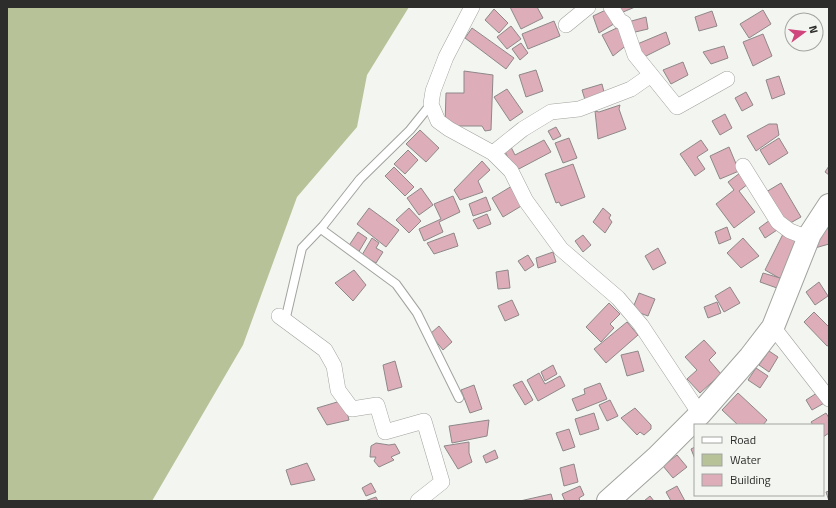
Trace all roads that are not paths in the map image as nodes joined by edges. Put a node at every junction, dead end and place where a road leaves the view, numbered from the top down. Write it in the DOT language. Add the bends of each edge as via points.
graph roads {
  1 [pos="472,7"];
  2 [pos="588,7"];
  3 [pos="611,7"];
  4 [pos="566,26"];
  5 [pos="651,75"];
  6 [pos="727,79"];
  7 [pos="431,104"];
  8 [pos="493,153"];
  9 [pos="743,166"];
  10 [pos="829,205"];
  11 [pos="321,229"];
  12 [pos="808,238"];
  13 [pos="282,318"];
  14 [pos="773,327"];
  15 [pos="458,398"];
  16 [pos="829,399"];
  17 [pos="700,414"];
  18 [pos="616,498"];
  19 [pos="418,501"];
  1 -- 7 [label="street" via="446,57 433,91"];
  2 -- 4 [label="street"];
  3 -- 5 [label="street" via="624,23 635,55"];
  5 -- 6 [label="street" via="677,107"];
  5 -- 8 [label="street" via="631,90 579,109 551,112 523,129"];
  7 -- 8 [label="street" via="438,121"];
  7 -- 11 [label="lane" via="410,130 360,180"];
  8 -- 17 [label="street" via="511,171 526,201 560,249 618,298 641,325"];
  9 -- 12 [label="street" via="778,222 790,231"];
  10 -- 12 [label="main road"];
  11 -- 13 [label="lane" via="302,248"];
  11 -- 15 [label="lane" via="396,284 416,313"];
  12 -- 14 [label="main road"];
  13 -- 19 [label="street" via="325,350 334,366 338,390 352,409 377,405 385,432 424,421 442,482"];
  14 -- 16 [label="street"];
  14 -- 17 [label="main road"];
  17 -- 18 [label="main road"];
}
